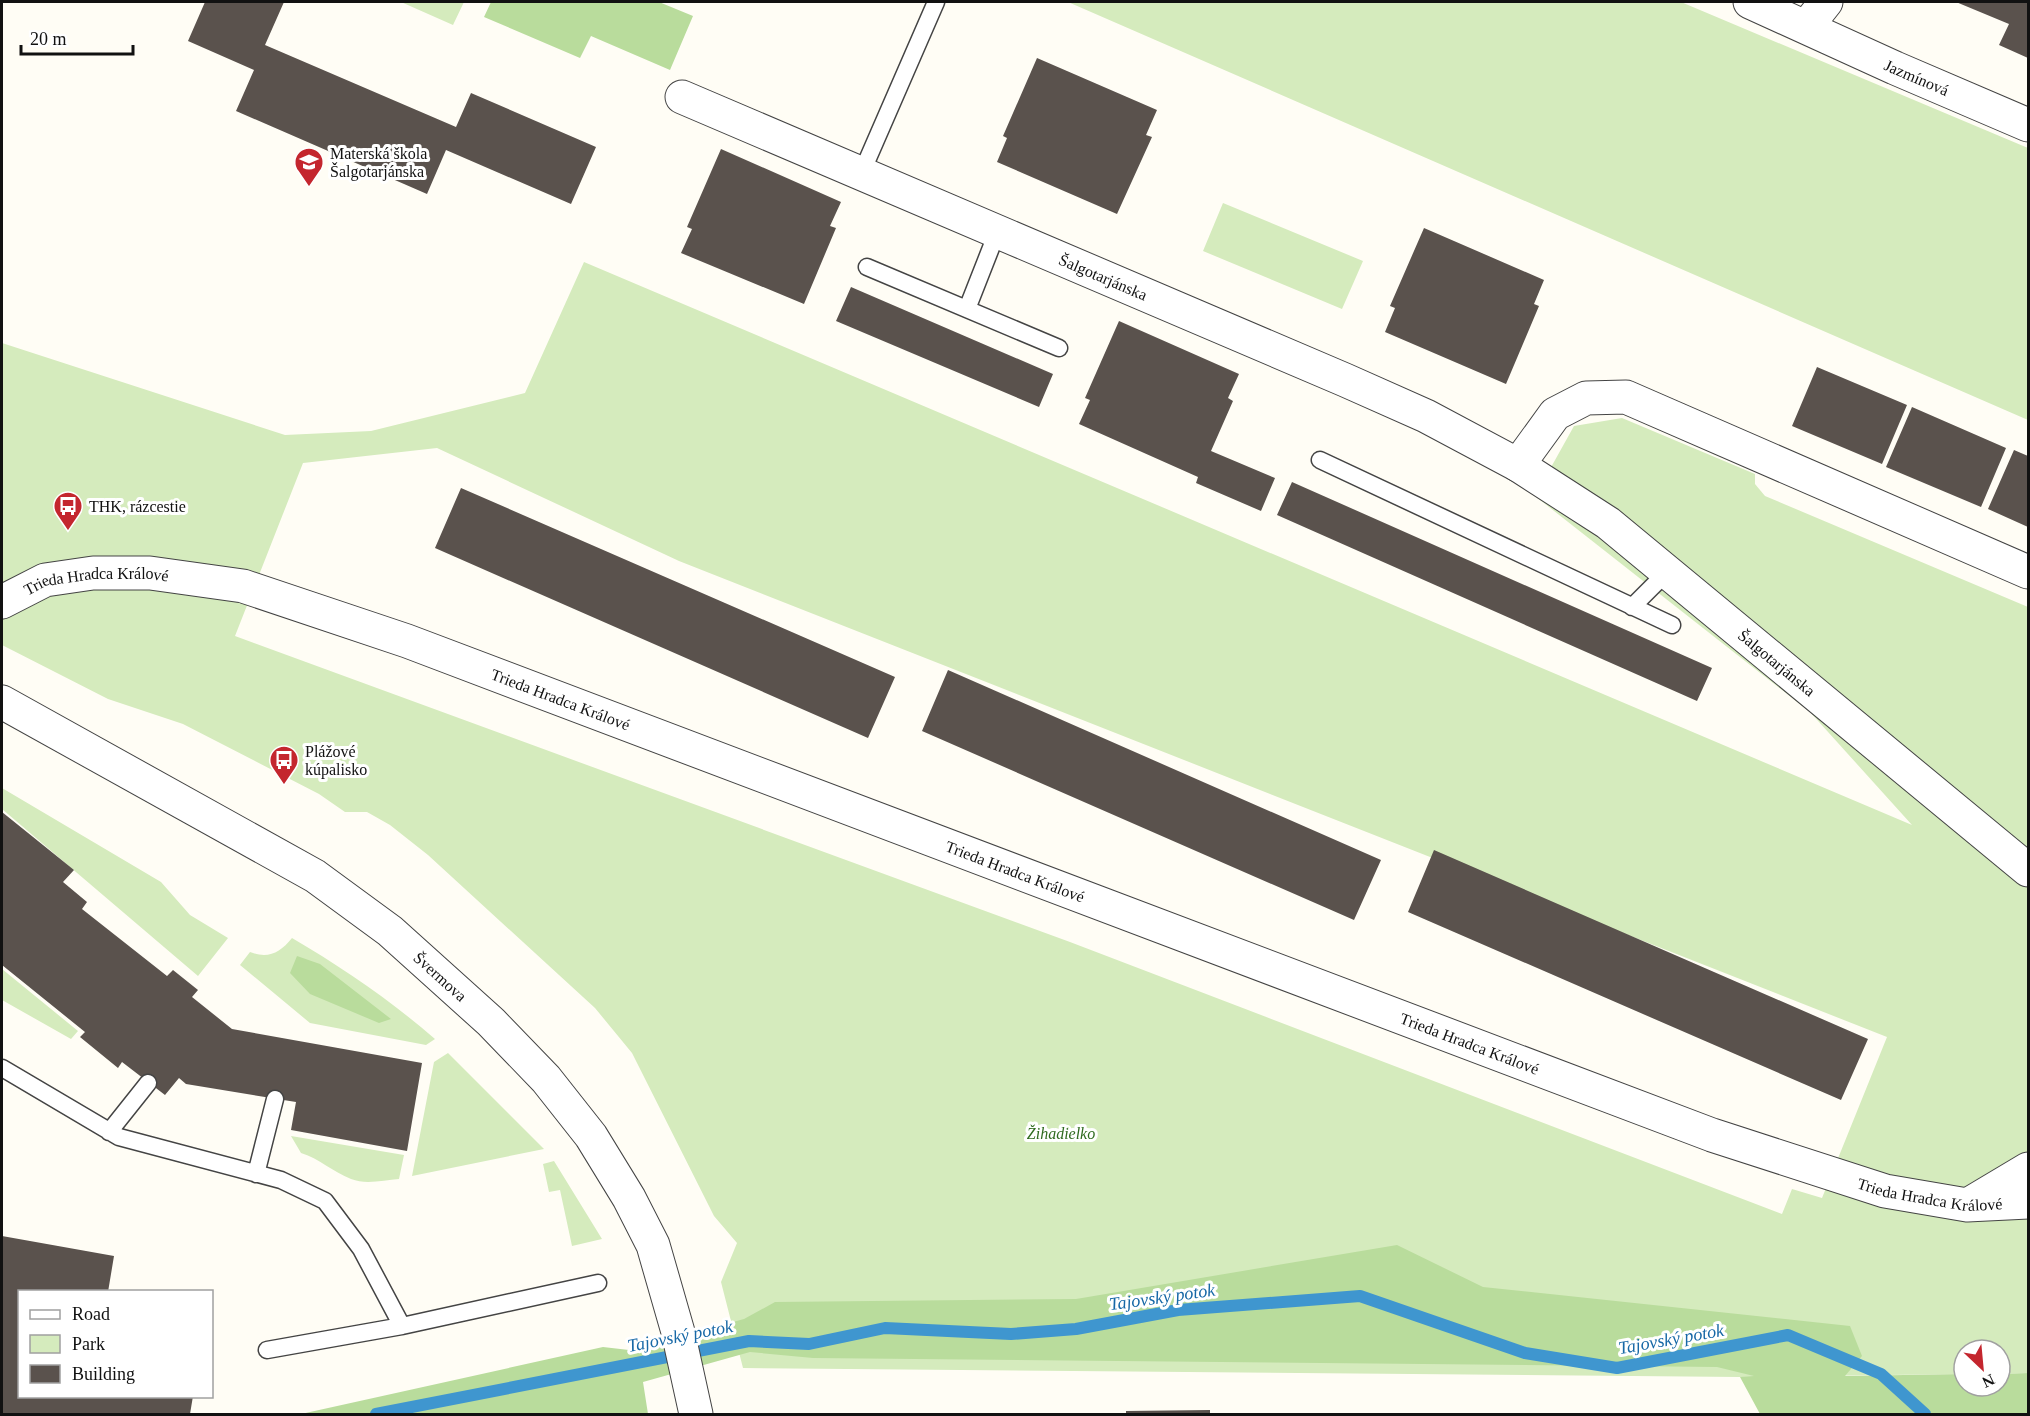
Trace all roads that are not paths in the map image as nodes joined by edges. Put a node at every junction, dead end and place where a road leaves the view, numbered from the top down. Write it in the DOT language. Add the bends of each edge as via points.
graph roads {
  1 [pos="936,2"];
  2 [pos="1750,2"];
  3 [pos="1817,14"];
  4 [pos="682,97"];
  5 [pos="2028,125"];
  6 [pos="862,172"];
  7 [pos="998,230"];
  8 [pos="867,267"];
  9 [pos="967,309"];
  10 [pos="1059,348"];
  11 [pos="1320,460"];
  12 [pos="1518,465"];
  13 [pos="1667,572"];
  14 [pos="2028,572"];
  15 [pos="2,602"];
  16 [pos="1632,607"];
  17 [pos="1672,625"];
  18 [pos="2,702"];
  19 [pos="2028,870"];
  20 [pos="2,1068"];
  21 [pos="148,1083"];
  22 [pos="275,1099"];
  23 [pos="109,1132"];
  24 [pos="2028,1169"];
  25 [pos="256,1174"];
  26 [pos="2028,1202"];
  27 [pos="1967,1205"];
  28 [pos="598,1283"];
  29 [pos="402,1326"];
  30 [pos="267,1350"];
  31 [pos="696,1414"];
  1 -- 6 [label="lane"];
  2 -- 3 [label="street, Jazmínová"];
  3 -- 5 [label="street, Jazmínová" via="1895,68"];
  4 -- 6 [label="street, Šalgotarjánska"];
  6 -- 7 [label="street, Šalgotarjánska"];
  7 -- 9 [label="lane"];
  7 -- 12 [label="street, Šalgotarjánska" via="1426,416"];
  8 -- 9 [label="lane"];
  9 -- 10 [label="lane"];
  11 -- 16 [label="lane"];
  12 -- 13 [label="street, Šalgotarjánska" via="1608,523"];
  12 -- 14 [label="street" via="1556,414 1586,398 1626,397"];
  13 -- 16 [label="lane"];
  13 -- 19 [label="street, Šalgotarjánska"];
  15 -- 27 [label="street, Trieda Hradca Králové" via="45,580 93,573 150,573 243,586 407,641 1712,1135 1885,1191"];
  16 -- 17 [label="lane"];
  18 -- 31 [label="street, Švermova" via="315,876 390,931 441,975 546,1078 591,1136 653,1245"];
  20 -- 23 [label="lane"];
  21 -- 23 [label="lane"];
  22 -- 25 [label="lane"];
  23 -- 25 [label="lane"];
  24 -- 27 [label="street"];
  25 -- 29 [label="lane" via="281,1180 326,1201 362,1249"];
  26 -- 27 [label="street, Trieda Hradca Králové"];
  28 -- 29 [label="lane"];
  29 -- 30 [label="lane"];
}
